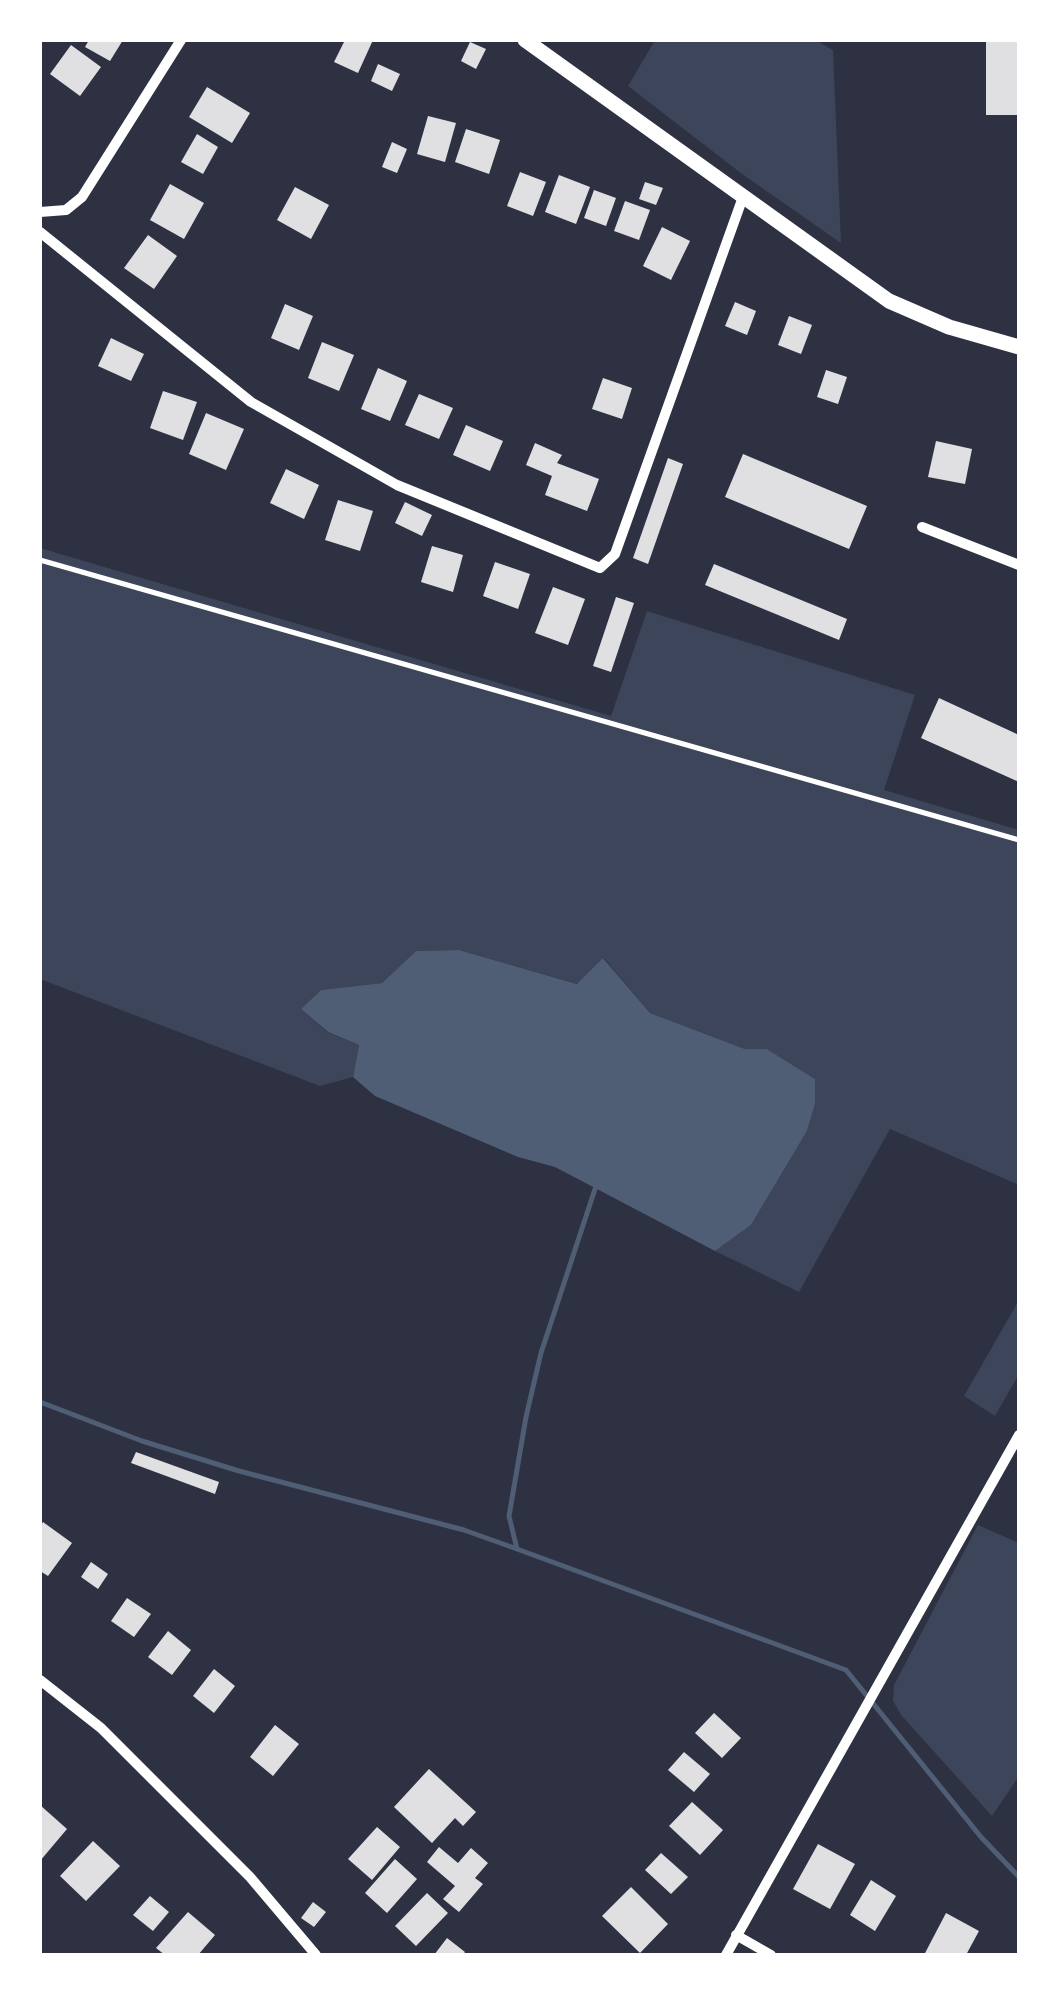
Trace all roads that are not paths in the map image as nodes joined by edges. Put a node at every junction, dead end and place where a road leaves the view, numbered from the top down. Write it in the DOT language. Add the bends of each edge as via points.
graph roads {
  1 [pos="181,40"];
  2 [pos="525,40"];
  3 [pos="742,197"];
  4 [pos="40,212"];
  5 [pos="40,232"];
  6 [pos="1019,348"];
  7 [pos="922,526"];
  8 [pos="40,560"];
  9 [pos="1019,566"];
  10 [pos="1019,840"];
  11 [pos="1019,1435"];
  12 [pos="40,1680"];
  13 [pos="736,1935"];
  14 [pos="316,1955"];
  15 [pos="726,1955"];
  16 [pos="771,1955"];
  1 -- 4 [label="street" via="82,198 66,210"];
  2 -- 3 [label="main road"];
  3 -- 5 [label="street" via="615,554 600,568 397,484 251,402"];
  3 -- 6 [label="main road" via="890,301"];
  7 -- 9 [label="street"];
  8 -- 10 [label="lane"];
  11 -- 13 [label="street"];
  12 -- 14 [label="street" via="100,1728 236,1863"];
  13 -- 15 [label="street"];
  13 -- 16 [label="street"];
}
